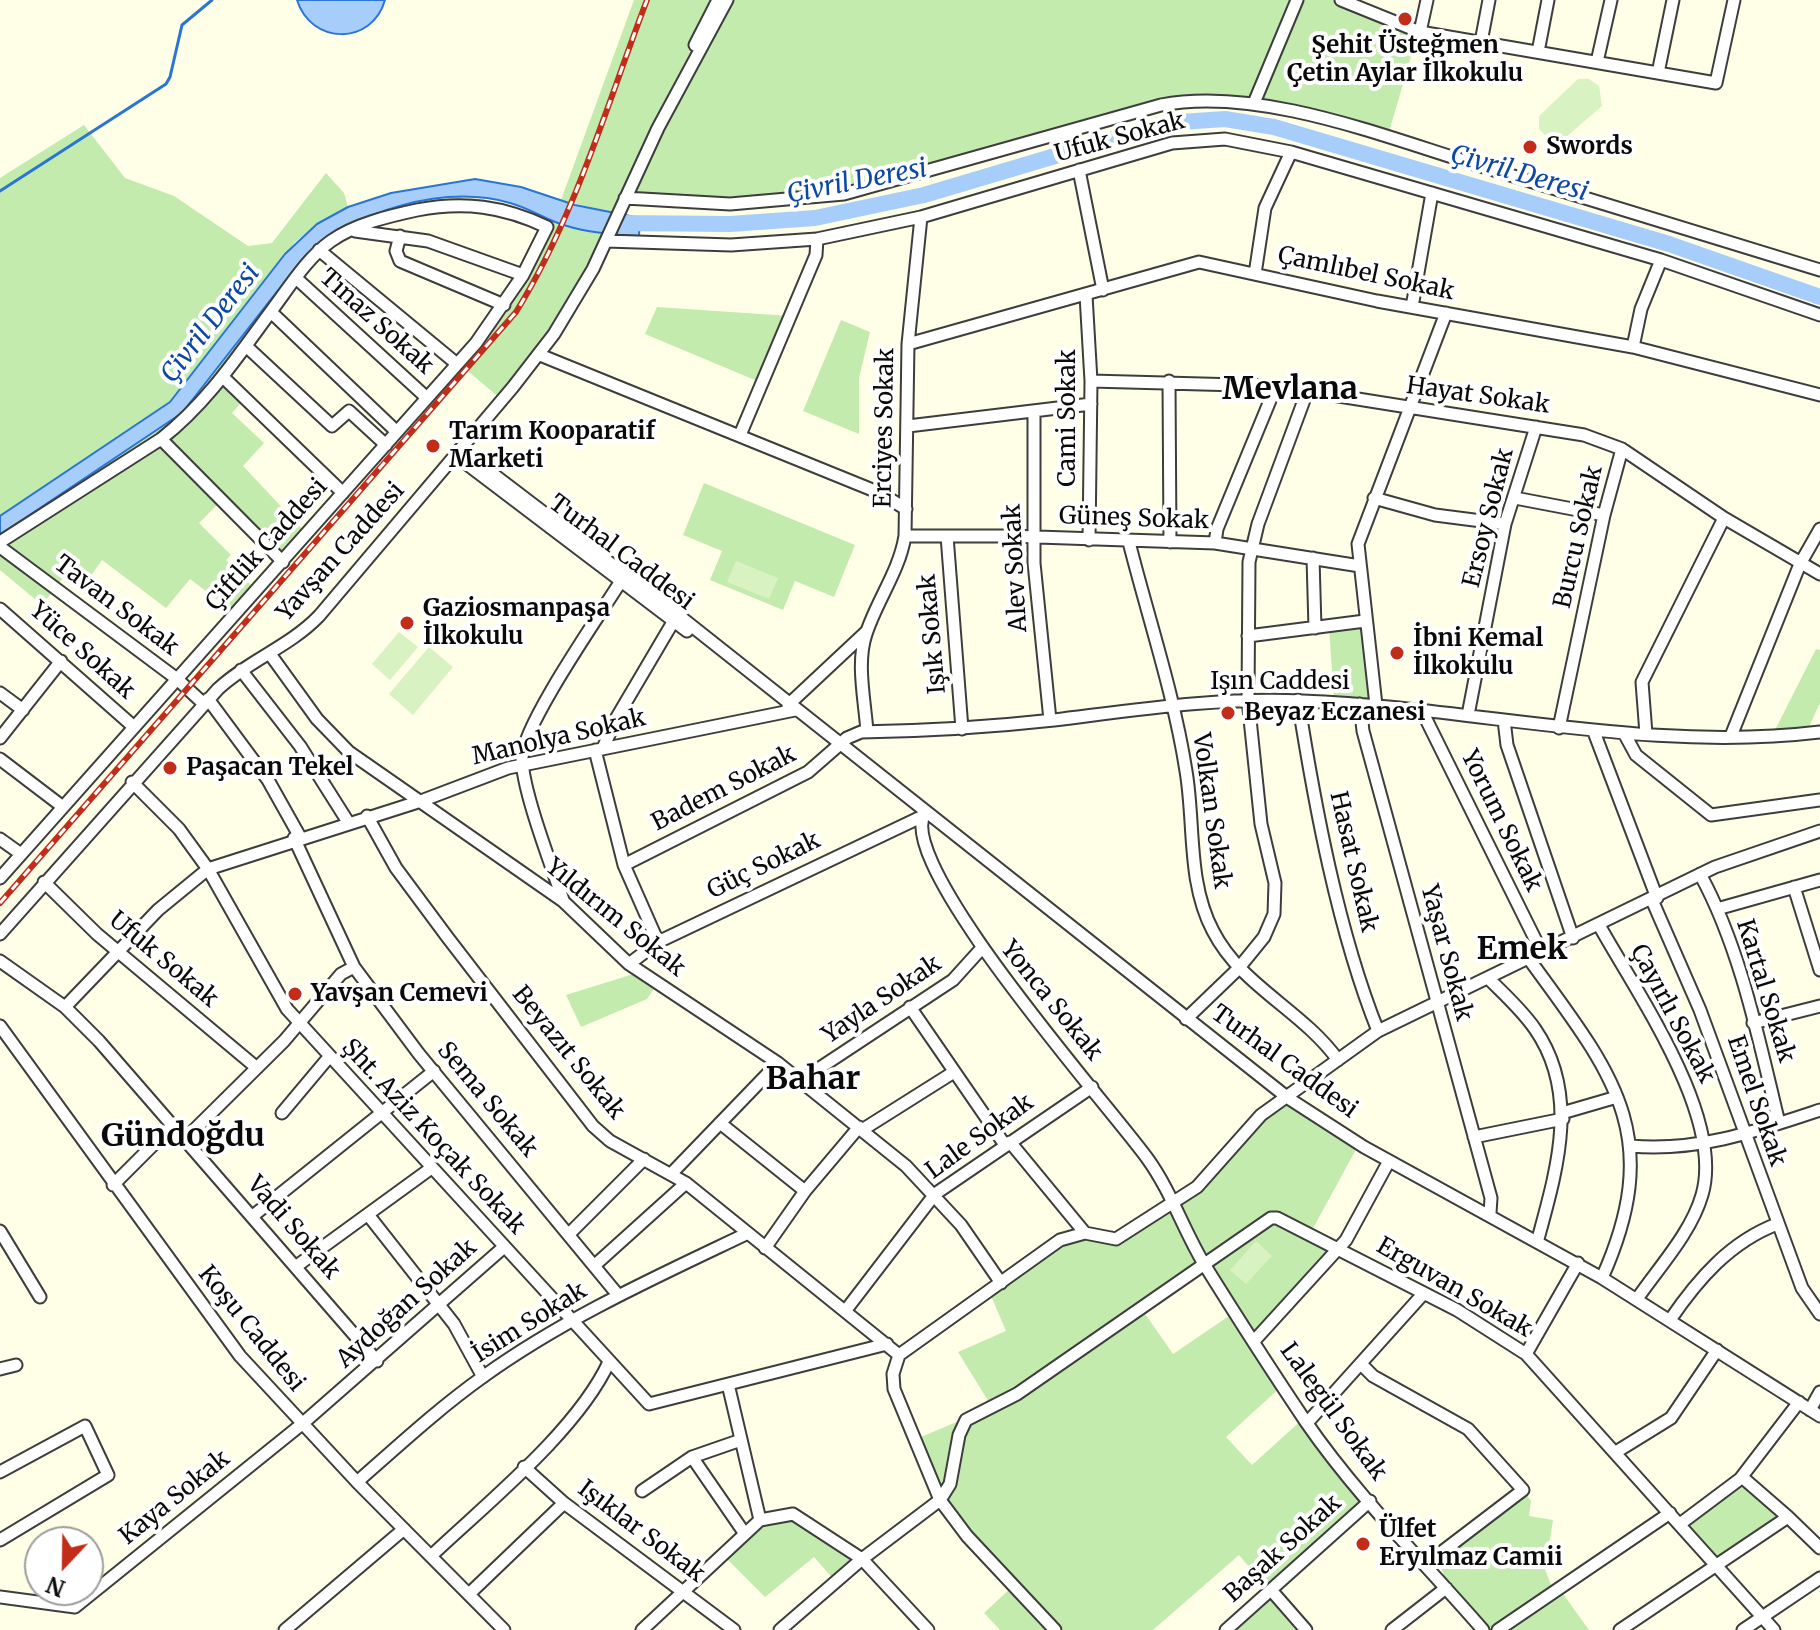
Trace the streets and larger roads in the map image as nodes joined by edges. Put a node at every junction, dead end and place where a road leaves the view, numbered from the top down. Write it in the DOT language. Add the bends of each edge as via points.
graph roads {
  1 [pos="718,0"];
  2 [pos="727,0"];
  3 [pos="1297,0"];
  4 [pos="1341,0"];
  5 [pos="1427,0"];
  6 [pos="1489,0"];
  7 [pos="1548,0"];
  8 [pos="1611,0"];
  9 [pos="1673,0"];
  10 [pos="1734,0"];
  11 [pos="1420,32"];
  12 [pos="1481,42"];
  13 [pos="1538,52"];
  14 [pos="1597,62"];
  15 [pos="1658,73"];
  16 [pos="675,94"];
  17 [pos="1254,103"];
  18 [pos="1291,152"];
  19 [pos="1079,170"];
  20 [pos="1432,193"];
  21 [pos="622,203"];
  22 [pos="921,217"];
  23 [pos="349,231"];
  24 [pos="400,236"];
  25 [pos="607,238"];
  26 [pos="817,239"];
  27 [pos="319,250"];
  28 [pos="1661,260"];
  29 [pos="1820,270"];
  30 [pos="1255,274"];
  31 [pos="523,275"];
  32 [pos="296,278"];
  33 [pos="1103,290"];
  34 [pos="1086,295"];
  35 [pos="504,305"];
  36 [pos="1412,307"];
  37 [pos="271,312"];
  38 [pos="1446,313"];
  39 [pos="1820,315"];
  40 [pos="908,344"];
  41 [pos="246,346"];
  42 [pos="1633,347"];
  43 [pos="540,355"];
  44 [pos="457,364"];
  45 [pos="223,377"];
  46 [pos="1091,381"];
  47 [pos="1169,381"];
  48 [pos="1276,386"];
  49 [pos="1307,392"];
  50 [pos="1820,395"];
  51 [pos="427,398"];
  52 [pos="1091,404"];
  53 [pos="1409,409"];
  54 [pos="1034,413"];
  55 [pos="908,426"];
  56 [pos="1536,427"];
  57 [pos="397,432"];
  58 [pos="740,435"];
  59 [pos="161,439"];
  60 [pos="386,445"];
  61 [pos="1622,449"];
  62 [pos="457,452"];
  63 [pos="343,493"];
  64 [pos="1374,498"];
  65 [pos="1515,498"];
  66 [pos="906,509"];
  67 [pos="1604,515"];
  68 [pos="1724,518"];
  69 [pos="1505,524"];
  70 [pos="1820,529"];
  71 [pos="905,536"];
  72 [pos="947,536"];
  73 [pos="1033,536"];
  74 [pos="1089,540"];
  75 [pos="1129,542"];
  76 [pos="1170,542"];
  77 [pos="1215,543"];
  78 [pos="0,544"];
  79 [pos="1251,547"];
  80 [pos="1313,558"];
  81 [pos="283,562"];
  82 [pos="1800,564"];
  83 [pos="1360,566"];
  84 [pos="1820,574"];
  85 [pos="621,581"];
  86 [pos="0,609"];
  87 [pos="1365,621"];
  88 [pos="673,622"];
  89 [pos="1315,628"];
  90 [pos="866,632"];
  91 [pos="1248,636"];
  92 [pos="270,654"];
  93 [pos="61,661"];
  94 [pos="241,670"];
  95 [pos="177,679"];
  96 [pos="762,684"];
  97 [pos="0,693"];
  98 [pos="1248,700"];
  99 [pos="1298,700"];
  100 [pos="206,701"];
  101 [pos="1360,704"];
  102 [pos="1376,705"];
  103 [pos="1171,706"];
  104 [pos="791,708"];
  105 [pos="1421,709"];
  106 [pos="23,710"];
  107 [pos="1468,715"];
  108 [pos="1050,720"];
  109 [pos="1504,720"];
  110 [pos="134,727"];
  111 [pos="1559,728"];
  112 [pos="962,729"];
  113 [pos="867,732"];
  114 [pos="1594,732"];
  115 [pos="1820,732"];
  116 [pos="1624,733"];
  117 [pos="1646,734"];
  118 [pos="1731,736"];
  119 [pos="0,738"];
  120 [pos="839,745"];
  121 [pos="599,749"];
  122 [pos="0,759"];
  123 [pos="523,765"];
  124 [pos="132,782"];
  125 [pos="1820,800"];
  126 [pos="421,801"];
  127 [pos="63,807"];
  128 [pos="924,815"];
  129 [pos="367,816"];
  130 [pos="348,822"];
  131 [pos="1820,831"];
  132 [pos="297,838"];
  133 [pos="0,839"];
  134 [pos="21,854"];
  135 [pos="624,865"];
  136 [pos="208,869"];
  137 [pos="1700,874"];
  138 [pos="0,878"];
  139 [pos="1820,880"];
  140 [pos="44,882"];
  141 [pos="1794,887"];
  142 [pos="1655,899"];
  143 [pos="563,901"];
  144 [pos="1717,909"];
  145 [pos="1599,925"];
  146 [pos="0,934"];
  147 [pos="1573,938"];
  148 [pos="658,942"];
  149 [pos="981,949"];
  150 [pos="119,951"];
  151 [pos="1542,953"];
  152 [pos="1529,959"];
  153 [pos="0,961"];
  154 [pos="629,964"];
  155 [pos="354,967"];
  156 [pos="1238,969"];
  157 [pos="1820,970"];
  158 [pos="1488,978"];
  159 [pos="1437,1002"];
  160 [pos="1820,1006"];
  161 [pos="65,1007"];
  162 [pos="910,1007"];
  163 [pos="1186,1019"];
  164 [pos="298,1021"];
  165 [pos="1753,1023"];
  166 [pos="0,1026"];
  167 [pos="1378,1031"];
  168 [pos="329,1057"];
  169 [pos="1338,1060"];
  170 [pos="778,1063"];
  171 [pos="257,1068"];
  172 [pos="434,1071"];
  173 [pos="954,1072"];
  174 [pos="800,1081"];
  175 [pos="1092,1087"];
  176 [pos="1617,1097"];
  177 [pos="1288,1098"];
  178 [pos="282,1113"];
  179 [pos="381,1115"];
  180 [pos="1818,1115"];
  181 [pos="1563,1116"];
  182 [pos="720,1123"];
  183 [pos="1779,1123"];
  184 [pos="172,1126"];
  185 [pos="861,1128"];
  186 [pos="1745,1133"];
  187 [pos="1474,1137"];
  188 [pos="184,1140"];
  189 [pos="1007,1143"];
  190 [pos="1704,1144"];
  191 [pos="1631,1146"];
  192 [pos="644,1159"];
  193 [pos="1389,1161"];
  194 [pos="430,1169"];
  195 [pos="671,1174"];
  196 [pos="686,1183"];
  197 [pos="113,1185"];
  198 [pos="805,1191"];
  199 [pos="935,1194"];
  200 [pos="1175,1202"];
  201 [pos="1490,1213"];
  202 [pos="254,1215"];
  203 [pos="369,1216"];
  204 [pos="1777,1224"];
  205 [pos="0,1231"];
  206 [pos="570,1233"];
  207 [pos="1085,1233"];
  208 [pos="746,1234"];
  209 [pos="1538,1239"];
  210 [pos="504,1247"];
  211 [pos="1339,1247"];
  212 [pos="765,1248"];
  213 [pos="1578,1263"];
  214 [pos="1205,1264"];
  215 [pos="298,1265"];
  216 [pos="595,1265"];
  217 [pos="1602,1278"];
  218 [pos="1001,1283"];
  219 [pos="1424,1293"];
  220 [pos="618,1295"];
  221 [pos="40,1297"];
  222 [pos="1637,1299"];
  223 [pos="440,1306"];
  224 [pos="846,1310"];
  225 [pos="1820,1314"];
  226 [pos="1670,1320"];
  227 [pos="571,1322"];
  228 [pos="1254,1341"];
  229 [pos="887,1344"];
  230 [pos="1717,1350"];
  231 [pos="1526,1354"];
  232 [pos="899,1355"];
  233 [pos="377,1361"];
  234 [pos="609,1362"];
  235 [pos="1361,1364"];
  236 [pos="16,1365"];
  237 [pos="0,1369"];
  238 [pos="483,1377"];
  239 [pos="728,1384"];
  240 [pos="1820,1392"];
  241 [pos="1799,1402"];
  242 [pos="1815,1413"];
  243 [pos="1307,1423"];
  244 [pos="302,1424"];
  245 [pos="741,1440"];
  246 [pos="1616,1452"];
  247 [pos="692,1457"];
  248 [pos="524,1467"];
  249 [pos="0,1472"];
  250 [pos="1742,1477"];
  251 [pos="357,1482"];
  252 [pos="642,1491"];
  253 [pos="940,1500"];
  254 [pos="1370,1501"];
  255 [pos="564,1503"];
  256 [pos="1670,1513"];
  257 [pos="1788,1517"];
  258 [pos="760,1520"];
  259 [pos="1680,1524"];
  260 [pos="404,1529"];
  261 [pos="745,1534"];
  262 [pos="0,1540"];
  263 [pos="1820,1548"];
  264 [pos="431,1556"];
  265 [pos="862,1559"];
  266 [pos="1426,1564"];
  267 [pos="1717,1565"];
  268 [pos="1820,1578"];
  269 [pos="1446,1588"];
  270 [pos="1271,1590"];
  271 [pos="682,1591"];
  272 [pos="469,1594"];
  273 [pos="0,1597"];
  274 [pos="1763,1617"];
  275 [pos="285,1630"];
  276 [pos="504,1630"];
  277 [pos="642,1630"];
  278 [pos="734,1630"];
  279 [pos="780,1630"];
  280 [pos="928,1630"];
  281 [pos="1055,1630"];
  282 [pos="1226,1630"];
  283 [pos="1306,1630"];
  284 [pos="1392,1630"];
  285 [pos="1483,1630"];
  286 [pos="1498,1630"];
  287 [pos="1620,1630"];
  288 [pos="1743,1630"];
  289 [pos="1774,1630"];
  1 -- 16 [label="street"];
  2 -- 16 [label="street"];
  3 -- 17 [label="street"];
  4 -- 11 [label="street"];
  5 -- 11 [label="street"];
  6 -- 12 [label="street"];
  7 -- 13 [label="street"];
  8 -- 14 [label="street"];
  9 -- 15 [label="street"];
  10 -- 15 [label="street" via="1716,83"];
  11 -- 12 [label="street"];
  12 -- 13 [label="street"];
  13 -- 14 [label="street"];
  14 -- 15 [label="street"];
  16 -- 21 [label="street, Yavşan Caddesi"];
  17 -- 21 [label="street" via="1203,99 1161,105 915,177 829,196 730,204"];
  17 -- 29 [label="street"];
  18 -- 19 [label="street, Ufuk Sokak" via="1246,141 1205,139"];
  18 -- 20 [label="street, Ufuk Sokak"];
  18 -- 30 [label="street" via="1265,208"];
  19 -- 22 [label="street, Ufuk Sokak"];
  19 -- 33 [label="street"];
  20 -- 28 [label="street, Ufuk Sokak"];
  20 -- 36 [label="street"];
  21 -- 25 [label="street, Yavşan Caddesi"];
  22 -- 26 [label="street, Ufuk Sokak"];
  22 -- 40 [label="street, Erciyes Sokak"];
  23 -- 24 [label="street"];
  23 -- 27 [label="street"];
  23 -- 31 [label="street, Çiftlik Caddesi" via="451,205 507,210 547,227"];
  24 -- 31 [label="street"];
  24 -- 35 [label="street" via="400,261"];
  25 -- 26 [label="street, Ufuk Sokak" via="731,245"];
  25 -- 43 [label="street, Yavşan Caddesi" via="579,295"];
  26 -- 58 [label="street" via="816,255"];
  27 -- 32 [label="street"];
  27 -- 44 [label="street"];
  28 -- 39 [label="street, Ufuk Sokak"];
  28 -- 42 [label="street" via="1641,309"];
  30 -- 33 [label="street, Çamlıbel Sokak" via="1199,262"];
  30 -- 36 [label="street, Çamlıbel Sokak"];
  31 -- 35 [label="street, Çiftlik Caddesi"];
  32 -- 37 [label="street"];
  32 -- 51 [label="street, Tınaz Sokak"];
  33 -- 34 [label="street, Çamlıbel Sokak"];
  34 -- 40 [label="street, Çamlıbel Sokak"];
  34 -- 46 [label="street, Cami Sokak"];
  35 -- 44 [label="street, Çiftlik Caddesi"];
  36 -- 38 [label="street, Çamlıbel Sokak"];
  37 -- 41 [label="street"];
  37 -- 57 [label="street"];
  38 -- 42 [label="street, Çamlıbel Sokak"];
  38 -- 53 [label="street"];
  40 -- 55 [label="street, Erciyes Sokak"];
  41 -- 45 [label="street"];
  41 -- 60 [label="street" via="332,426 349,411"];
  42 -- 50 [label="street, Çamlıbel Sokak"];
  43 -- 58 [label="street"];
  43 -- 62 [label="street, Yavşan Caddesi"];
  44 -- 51 [label="street, Çiftlik Caddesi"];
  45 -- 59 [label="street"];
  45 -- 63 [label="street"];
  46 -- 47 [label="street, Hayat Sokak"];
  46 -- 52 [label="street, Cami Sokak"];
  47 -- 48 [label="street, Hayat Sokak"];
  47 -- 76 [label="street"];
  48 -- 49 [label="street, Hayat Sokak"];
  48 -- 77 [label="street"];
  49 -- 53 [label="street, Hayat Sokak"];
  49 -- 79 [label="street"];
  51 -- 57 [label="street, Çiftlik Caddesi"];
  52 -- 54 [label="street"];
  52 -- 74 [label="street, Cami Sokak"];
  53 -- 56 [label="street, Hayat Sokak"];
  53 -- 64 [label="street"];
  54 -- 55 [label="street"];
  54 -- 73 [label="street, Alev Sokak"];
  55 -- 66 [label="street, Erciyes Sokak"];
  56 -- 61 [label="street, Hayat Sokak" via="1584,435"];
  56 -- 65 [label="street, Ersoy Sokak"];
  57 -- 60 [label="street, Çiftlik Caddesi"];
  58 -- 66 [label="street" via="880,493"];
  59 -- 78 [label="street"];
  59 -- 81 [label="street"];
  60 -- 63 [label="street, Çiftlik Caddesi"];
  61 -- 67 [label="street, Burcu Sokak"];
  61 -- 68 [label="street, Hayat Sokak"];
  62 -- 85 [label="street, Turhal Caddesi"];
  62 -- 92 [label="street, Yavşan Caddesi" via="319,616"];
  62 -- 96 [label="street, Turhal Caddesi"];
  63 -- 81 [label="street, Çiftlik Caddesi"];
  64 -- 69 [label="street" via="1435,515"];
  64 -- 83 [label="street" via="1358,544"];
  65 -- 67 [label="street"];
  65 -- 69 [label="street, Ersoy Sokak"];
  66 -- 71 [label="street, Erciyes Sokak"];
  67 -- 111 [label="street, Burcu Sokak"];
  68 -- 82 [label="street, Hayat Sokak"];
  68 -- 117 [label="street" via="1644,676"];
  69 -- 107 [label="street, Ersoy Sokak"];
  70 -- 82 [label="street"];
  71 -- 72 [label="street, Güneş Sokak"];
  71 -- 90 [label="street, Erciyes Sokak" via="898,564"];
  72 -- 73 [label="street, Güneş Sokak"];
  72 -- 112 [label="street, Işık Sokak"];
  73 -- 74 [label="street, Güneş Sokak"];
  73 -- 108 [label="street, Alev Sokak"];
  74 -- 75 [label="street, Güneş Sokak"];
  75 -- 76 [label="street, Güneş Sokak"];
  75 -- 103 [label="street, Volkan Sokak"];
  76 -- 77 [label="street, Güneş Sokak"];
  77 -- 79 [label="street, Güneş Sokak"];
  78 -- 95 [label="street, Tavan Sokak"];
  79 -- 80 [label="street, Güneş Sokak"];
  79 -- 91 [label="street"];
  80 -- 83 [label="street, Güneş Sokak"];
  80 -- 89 [label="street"];
  81 -- 95 [label="street, Çiftlik Caddesi"];
  82 -- 84 [label="street, Hayat Sokak"];
  82 -- 118 [label="street"];
  83 -- 87 [label="street"];
  85 -- 88 [label="street, Turhal Caddesi"];
  85 -- 123 [label="street" via="539,715"];
  86 -- 93 [label="street, Yüce Sokak"];
  87 -- 89 [label="street"];
  87 -- 102 [label="street"];
  88 -- 96 [label="street, Turhal Caddesi"];
  88 -- 121 [label="street"];
  89 -- 91 [label="street"];
  90 -- 104 [label="street, Erciyes Sokak"];
  90 -- 113 [label="street, Erciyes Sokak" via="861,651"];
  91 -- 98 [label="street"];
  92 -- 94 [label="street, Yavşan Caddesi"];
  92 -- 126 [label="street, Yıldırım Sokak" via="328,732"];
  93 -- 106 [label="street"];
  93 -- 110 [label="street, Yüce Sokak"];
  94 -- 100 [label="street, Yavşan Caddesi"];
  94 -- 130 [label="street" via="300,746"];
  95 -- 100 [label="street, Tavan Sokak"];
  95 -- 110 [label="street, Çiftlik Caddesi"];
  96 -- 104 [label="street, Turhal Caddesi"];
  97 -- 106 [label="street"];
  98 -- 99 [label="street, Işın Caddesi"];
  98 -- 103 [label="street, Işın Caddesi"];
  98 -- 156 [label="street" via="1275,905 1264,937"];
  99 -- 101 [label="street, Işın Caddesi"];
  99 -- 167 [label="street, Hasat Sokak" via="1351,951"];
  100 -- 124 [label="street, Yavşan Caddesi"];
  100 -- 132 [label="street, Sema Sokak" via="262,770"];
  101 -- 102 [label="street, Işın Caddesi"];
  101 -- 159 [label="street, Yaşar Sokak"];
  102 -- 105 [label="street, Işın Caddesi"];
  103 -- 108 [label="street, Işın Caddesi"];
  103 -- 156 [label="street, Volkan Sokak" via="1186,771 1197,888 1212,931"];
  104 -- 120 [label="street, Turhal Caddesi"];
  104 -- 121 [label="street, Manolya Sokak"];
  105 -- 107 [label="street, Işın Caddesi"];
  105 -- 151 [label="street, Yorum Sokak"];
  106 -- 119 [label="street"];
  107 -- 109 [label="street, Işın Caddesi"];
  108 -- 112 [label="street, Işın Caddesi"];
  109 -- 111 [label="street, Işın Caddesi"];
  109 -- 147 [label="street" via="1507,745"];
  110 -- 127 [label="street, Çiftlik Caddesi"];
  111 -- 114 [label="street, Işın Caddesi"];
  112 -- 113 [label="street, Işın Caddesi"];
  113 -- 120 [label="street, Işın Caddesi" via="851,735"];
  114 -- 116 [label="street, Işın Caddesi"];
  114 -- 142 [label="street, Emel Sokak"];
  115 -- 118 [label="street, Işın Caddesi"];
  116 -- 117 [label="street, Işın Caddesi"];
  116 -- 125 [label="street" via="1636,755 1711,815"];
  117 -- 118 [label="street, Işın Caddesi"];
  120 -- 128 [label="street, Turhal Caddesi"];
  120 -- 135 [label="street, Badem Sokak" via="808,772"];
  121 -- 123 [label="street, Manolya Sokak"];
  121 -- 135 [label="street"];
  122 -- 127 [label="street"];
  123 -- 126 [label="street, Manolya Sokak"];
  123 -- 143 [label="street"];
  124 -- 136 [label="street, Şht. Aziz Koçak Sokak" via="179,829"];
  124 -- 140 [label="street, Yavşan Caddesi"];
  126 -- 129 [label="street, Manolya Sokak"];
  126 -- 143 [label="street, Yıldırım Sokak"];
  127 -- 134 [label="street, Çiftlik Caddesi"];
  128 -- 148 [label="street, Güç Sokak"];
  128 -- 149 [label="street, Yonca Sokak" via="922,827 941,883"];
  128 -- 163 [label="street, Turhal Caddesi"];
  129 -- 130 [label="street, Manolya Sokak"];
  129 -- 192 [label="street, Beyazıt Sokak" via="439,927 593,1126"];
  130 -- 132 [label="street, Manolya Sokak"];
  131 -- 137 [label="street"];
  132 -- 136 [label="street, Manolya Sokak"];
  132 -- 155 [label="street, Sema Sokak"];
  133 -- 134 [label="street"];
  134 -- 138 [label="street, Çiftlik Caddesi"];
  135 -- 148 [label="street"];
  136 -- 150 [label="street, Manolya Sokak" via="178,891"];
  136 -- 164 [label="street, Şht. Aziz Koçak Sokak"];
  137 -- 142 [label="street"];
  137 -- 144 [label="street, Kartal Sokak"];
  139 -- 141 [label="street"];
  140 -- 146 [label="street, Yavşan Caddesi"];
  140 -- 150 [label="street, Ufuk Sokak"];
  141 -- 144 [label="street"];
  141 -- 157 [label="street"];
  142 -- 145 [label="street"];
  142 -- 186 [label="street, Emel Sokak"];
  143 -- 154 [label="street, Yıldırım Sokak"];
  144 -- 165 [label="street, Kartal Sokak"];
  145 -- 147 [label="street"];
  145 -- 190 [label="street, Çayırlı Sokak" via="1696,1105"];
  147 -- 151 [label="street"];
  148 -- 154 [label="street, Güç Sokak"];
  149 -- 162 [label="street, Yayla Sokak" via="962,973"];
  149 -- 175 [label="street, Yonca Sokak"];
  150 -- 161 [label="street, Manolya Sokak"];
  150 -- 171 [label="street, Ufuk Sokak"];
  151 -- 152 [label="street"];
  152 -- 158 [label="street"];
  152 -- 176 [label="street" via="1592,1049"];
  153 -- 161 [label="street, Vadi Sokak"];
  154 -- 170 [label="street, Yıldırım Sokak"];
  155 -- 164 [label="street"];
  155 -- 172 [label="street, Sema Sokak"];
  156 -- 163 [label="street"];
  156 -- 169 [label="street, Volkan Sokak" via="1301,1017"];
  158 -- 159 [label="street"];
  158 -- 181 [label="street" via="1543,1042"];
  159 -- 167 [label="street"];
  159 -- 187 [label="street, Yaşar Sokak"];
  160 -- 165 [label="street"];
  161 -- 184 [label="street, Vadi Sokak"];
  162 -- 173 [label="street"];
  162 -- 174 [label="street, Yayla Sokak"];
  163 -- 177 [label="street, Turhal Caddesi"];
  164 -- 168 [label="street, Şht. Aziz Koçak Sokak"];
  164 -- 171 [label="street"];
  165 -- 183 [label="street, Kartal Sokak"];
  166 -- 197 [label="street, Koşu Caddesi"];
  167 -- 169 [label="street"];
  168 -- 178 [label="street"];
  168 -- 179 [label="street, Şht. Aziz Koçak Sokak"];
  169 -- 177 [label="street"];
  170 -- 174 [label="street, Yıldırım Sokak"];
  170 -- 182 [label="street"];
  171 -- 188 [label="street"];
  172 -- 179 [label="street"];
  172 -- 206 [label="street, Sema Sokak"];
  173 -- 185 [label="street"];
  173 -- 189 [label="street"];
  174 -- 185 [label="street, Yıldırım Sokak"];
  175 -- 189 [label="street, Lale Sokak"];
  175 -- 200 [label="street, Yonca Sokak"];
  176 -- 181 [label="street"];
  176 -- 191 [label="street"];
  177 -- 193 [label="street, Turhal Caddesi"];
  177 -- 200 [label="street" via="1254,1121 1210,1175"];
  179 -- 194 [label="street, Şht. Aziz Koçak Sokak"];
  179 -- 202 [label="street"];
  180 -- 183 [label="street"];
  181 -- 187 [label="street"];
  181 -- 209 [label="street" via="1560,1154"];
  182 -- 195 [label="street"];
  182 -- 198 [label="street"];
  183 -- 186 [label="street"];
  184 -- 188 [label="street, Vadi Sokak"];
  184 -- 197 [label="street"];
  185 -- 198 [label="street"];
  185 -- 199 [label="street, Yıldırım Sokak"];
  186 -- 190 [label="street"];
  186 -- 204 [label="street, Emel Sokak"];
  187 -- 201 [label="street, Yaşar Sokak" via="1491,1198"];
  188 -- 202 [label="street, Vadi Sokak"];
  189 -- 199 [label="street, Lale Sokak"];
  189 -- 207 [label="street"];
  190 -- 191 [label="street"];
  190 -- 222 [label="street, Çayırlı Sokak" via="1699,1204"];
  191 -- 217 [label="street" via="1630,1200"];
  192 -- 195 [label="street, Beyazıt Sokak"];
  192 -- 206 [label="street"];
  193 -- 201 [label="street, Turhal Caddesi"];
  193 -- 211 [label="street"];
  194 -- 203 [label="street"];
  194 -- 210 [label="street, Şht. Aziz Koçak Sokak"];
  195 -- 196 [label="street, Beyazıt Sokak"];
  196 -- 208 [label="street, Beyazıt Sokak"];
  196 -- 216 [label="street"];
  197 -- 244 [label="street, Koşu Caddesi" via="210,1319"];
  198 -- 212 [label="street"];
  199 -- 218 [label="street, Yıldırım Sokak"];
  199 -- 224 [label="street, Lale Sokak"];
  200 -- 207 [label="street" via="1116,1239"];
  200 -- 214 [label="street, Lalegül Sokak"];
  201 -- 209 [label="street, Turhal Caddesi"];
  202 -- 215 [label="street, Vadi Sokak"];
  203 -- 215 [label="street"];
  203 -- 223 [label="street"];
  204 -- 225 [label="street, Emel Sokak" via="1802,1288"];
  204 -- 226 [label="street" via="1753,1234 1717,1263"];
  205 -- 221 [label="street"];
  206 -- 216 [label="street, Sema Sokak"];
  207 -- 218 [label="street" via="1060,1240"];
  208 -- 212 [label="street, Beyazıt Sokak"];
  208 -- 220 [label="street, İsim Sokak"];
  209 -- 213 [label="street, Turhal Caddesi"];
  210 -- 223 [label="street, Aydoğan Sokak"];
  210 -- 227 [label="street, Şht. Aziz Koçak Sokak"];
  211 -- 214 [label="street, Erguvan Sokak" via="1289,1221 1271,1218"];
  211 -- 219 [label="street, Erguvan Sokak"];
  211 -- 228 [label="street"];
  212 -- 224 [label="street, Beyazıt Sokak"];
  213 -- 217 [label="street, Turhal Caddesi"];
  213 -- 231 [label="street"];
  214 -- 228 [label="street, Lalegül Sokak"];
  214 -- 253 [label="street" via="1017,1394 971,1415 961,1427 950,1484"];
  215 -- 233 [label="street, Vadi Sokak"];
  216 -- 220 [label="street, Sema Sokak"];
  217 -- 222 [label="street, Turhal Caddesi"];
  218 -- 232 [label="street"];
  219 -- 231 [label="street, Erguvan Sokak"];
  219 -- 235 [label="street"];
  220 -- 227 [label="street, İsim Sokak"];
  222 -- 226 [label="street, Turhal Caddesi"];
  223 -- 233 [label="street, Aydoğan Sokak"];
  223 -- 238 [label="street"];
  224 -- 229 [label="street, Beyazıt Sokak"];
  226 -- 230 [label="street, Turhal Caddesi"];
  227 -- 234 [label="street, Şht. Aziz Koçak Sokak"];
  227 -- 238 [label="street, İsim Sokak"];
  228 -- 243 [label="street, Lalegül Sokak"];
  229 -- 232 [label="street, Beyazıt Sokak"];
  229 -- 239 [label="street"];
  230 -- 241 [label="street, Turhal Caddesi"];
  230 -- 246 [label="street" via="1671,1418"];
  231 -- 246 [label="street, Erguvan Sokak"];
  232 -- 253 [label="street" via="894,1389"];
  233 -- 244 [label="street, Aydoğan Sokak"];
  234 -- 239 [label="street, Şht. Aziz Koçak Sokak" via="649,1404"];
  234 -- 248 [label="street" via="593,1391"];
  235 -- 243 [label="street"];
  235 -- 266 [label="street" via="1373,1376 1468,1429 1523,1490"];
  236 -- 237 [label="street"];
  238 -- 251 [label="street, İsim Sokak"];
  239 -- 245 [label="street"];
  240 -- 242 [label="street"];
  241 -- 242 [label="street, Turhal Caddesi"];
  241 -- 250 [label="street"];
  243 -- 254 [label="street, Lalegül Sokak"];
  244 -- 251 [label="street, Koşu Caddesi"];
  244 -- 273 [label="street, Kaya Sokak" via="75,1607"];
  245 -- 247 [label="street"];
  245 -- 258 [label="street"];
  246 -- 256 [label="street, Erguvan Sokak"];
  247 -- 252 [label="street"];
  247 -- 261 [label="street"];
  248 -- 255 [label="street, Işıklar Sokak"];
  248 -- 264 [label="street"];
  249 -- 262 [label="street" via="85,1426 108,1475"];
  250 -- 257 [label="street"];
  250 -- 259 [label="street"];
  251 -- 260 [label="street, Koşu Caddesi"];
  253 -- 265 [label="street"];
  253 -- 281 [label="street"];
  254 -- 266 [label="street, Lalegül Sokak"];
  254 -- 270 [label="street, Başak Sokak"];
  255 -- 271 [label="street, Işıklar Sokak"];
  255 -- 272 [label="street"];
  256 -- 259 [label="street, Erguvan Sokak"];
  256 -- 286 [label="street"];
  257 -- 263 [label="street"];
  257 -- 267 [label="street"];
  258 -- 261 [label="street"];
  258 -- 265 [label="street" via="797,1515"];
  259 -- 267 [label="street, Erguvan Sokak"];
  260 -- 264 [label="street, Koşu Caddesi"];
  260 -- 275 [label="street"];
  261 -- 271 [label="street"];
  264 -- 272 [label="street, Koşu Caddesi"];
  265 -- 279 [label="street"];
  265 -- 280 [label="street"];
  266 -- 269 [label="street, Lalegül Sokak"];
  267 -- 274 [label="street, Erguvan Sokak"];
  267 -- 287 [label="street"];
  268 -- 274 [label="street"];
  269 -- 284 [label="street"];
  269 -- 285 [label="street, Lalegül Sokak"];
  270 -- 282 [label="street, Başak Sokak"];
  270 -- 283 [label="street"];
  271 -- 277 [label="street"];
  271 -- 278 [label="street, Işıklar Sokak"];
  272 -- 276 [label="street, Koşu Caddesi"];
  274 -- 288 [label="street"];
  274 -- 289 [label="street, Erguvan Sokak"];
}
